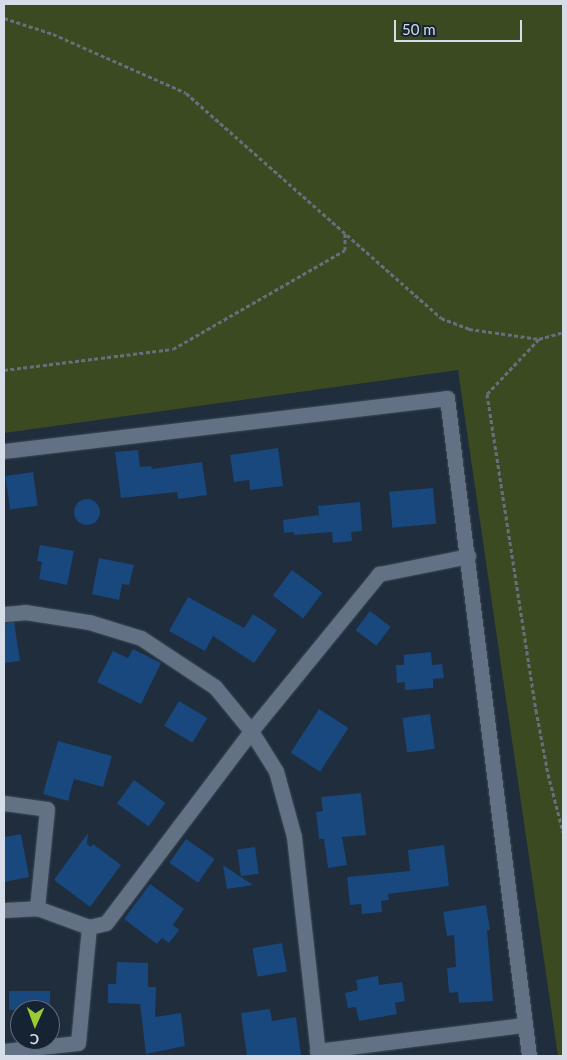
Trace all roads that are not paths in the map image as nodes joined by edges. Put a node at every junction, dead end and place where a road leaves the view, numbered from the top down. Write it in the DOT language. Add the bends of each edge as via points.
graph roads {
  1 [pos="4,452"];
  2 [pos="468,556"];
  3 [pos="4,614"];
  4 [pos="251,731"];
  5 [pos="4,803"];
  6 [pos="37,908"];
  7 [pos="4,910"];
  8 [pos="89,927"];
  9 [pos="524,1025"];
  10 [pos="4,1051"];
  11 [pos="61,1051"];
  12 [pos="317,1053"];
  13 [pos="528,1056"];
  1 -- 2 [label="street" via="447,398"];
  2 -- 4 [label="street" via="379,574"];
  2 -- 9 [label="street"];
  3 -- 4 [label="street" via="25,612 89,622 141,638 215,687"];
  4 -- 8 [label="street" via="106,923"];
  4 -- 12 [label="street" via="276,771 294,837"];
  5 -- 6 [label="street" via="47,809"];
  6 -- 7 [label="street"];
  6 -- 8 [label="street"];
  8 -- 11 [label="street" via="78,1043"];
  9 -- 12 [label="street"];
  9 -- 13 [label="street"];
  10 -- 11 [label="street"];
}
